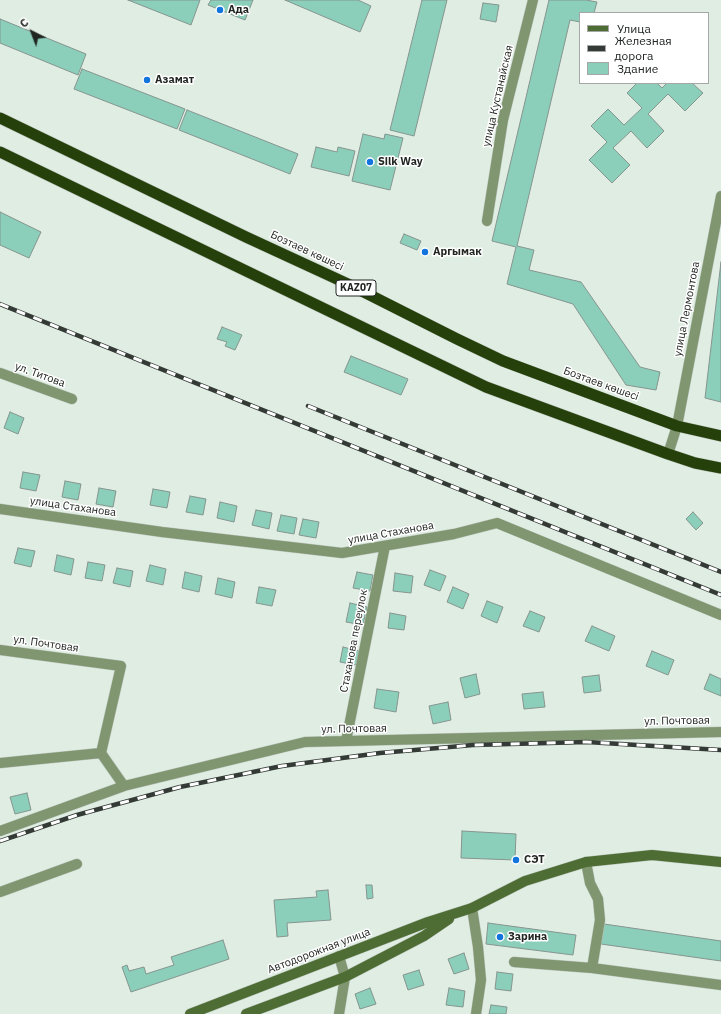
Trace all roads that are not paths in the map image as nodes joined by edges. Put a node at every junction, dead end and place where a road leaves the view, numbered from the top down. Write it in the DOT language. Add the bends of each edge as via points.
graph roads {
  1 [pos="533,0"];
  2 [pos="0,118"];
  3 [pos="0,152"];
  4 [pos="721,196"];
  5 [pos="487,221"];
  6 [pos="0,373"];
  7 [pos="72,399"];
  8 [pos="677,426"];
  9 [pos="721,436"];
  10 [pos="668,454"];
  11 [pos="721,468"];
  12 [pos="0,509"];
  13 [pos="385,546"];
  14 [pos="721,615"];
  15 [pos="0,650"];
  16 [pos="721,732"];
  17 [pos="346,741"];
  18 [pos="101,753"];
  19 [pos="0,763"];
  20 [pos="124,786"];
  21 [pos="0,831"];
  22 [pos="586,862"];
  23 [pos="721,862"];
  24 [pos="77,864"];
  25 [pos="0,892"];
  26 [pos="472,908"];
  27 [pos="457,913"];
  28 [pos="338,956"];
  29 [pos="514,962"];
  30 [pos="592,968"];
  31 [pos="344,977"];
  32 [pos="721,985"];
  33 [pos="194,1013"];
  34 [pos="246,1014"];
  35 [pos="340,1014"];
  36 [pos="476,1014"];
  1 -- 5 [label="street, улица Кустанайская" via="503,120"];
  2 -- 8 [label="highway, Бозтаев көшесі / KAZ07" via="503,361"];
  3 -- 10 [label="highway, KAZ07" via="486,387"];
  4 -- 8 [label="street, улица Лермонтова"];
  6 -- 7 [label="street, ул. Титова"];
  8 -- 9 [label="highway, Бозтаев көшесі / KAZ07"];
  8 -- 10 [label="street, улица Лермонтова"];
  10 -- 11 [label="highway, KAZ07"];
  12 -- 13 [label="street, улица Стаханова" via="162,532 342,553"];
  13 -- 14 [label="street, улица Стаханова" via="454,534 497,523"];
  13 -- 17 [label="street, Стаханова переулок"];
  15 -- 18 [label="street, ул. Почтовая" via="121,666"];
  16 -- 17 [label="street, ул. Почтовая"];
  17 -- 20 [label="street, ул. Почтовая" via="305,742"];
  18 -- 19 [label="street"];
  18 -- 20 [label="street"];
  20 -- 21 [label="street, ул. Почтовая"];
  22 -- 23 [label="main road, Автодорожная улица" via="652,855"];
  22 -- 26 [label="main road, Автодорожная улица" via="525,881"];
  22 -- 30 [label="street" via="590,883 598,899 600,920"];
  24 -- 25 [label="street"];
  26 -- 27 [label="main road, Автодорожная улица"];
  26 -- 36 [label="street" via="481,980"];
  27 -- 28 [label="main road, Автодорожная улица"];
  27 -- 31 [label="main road, Автодорожная улица" via="424,936"];
  28 -- 31 [label="street"];
  28 -- 33 [label="main road, Автодорожная улица"];
  29 -- 30 [label="street"];
  30 -- 32 [label="street"];
  31 -- 34 [label="main road, Автодорожная улица"];
  31 -- 35 [label="street"];
}
